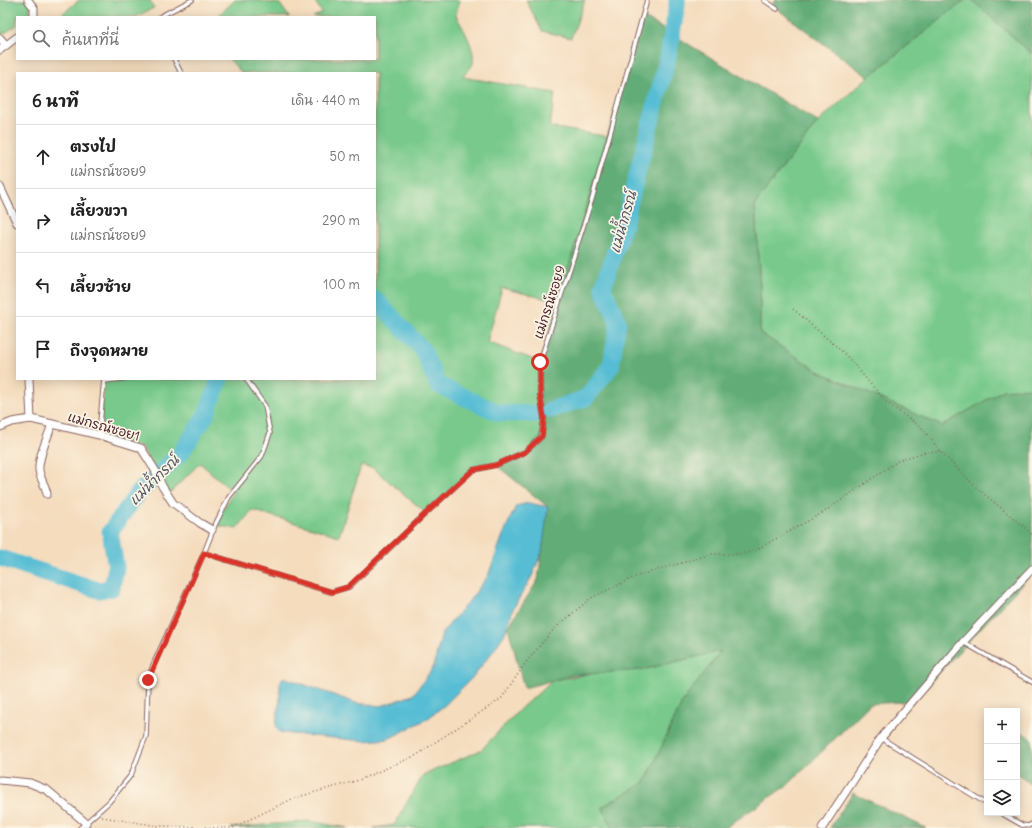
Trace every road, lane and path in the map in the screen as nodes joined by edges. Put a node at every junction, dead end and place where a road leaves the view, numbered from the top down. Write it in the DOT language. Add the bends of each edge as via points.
graph roads {
  1 [pos="28,0"];
  2 [pos="192,0"];
  3 [pos="647,0"];
  4 [pos="764,0"];
  5 [pos="777,9"];
  6 [pos="34,16"];
  7 [pos="161,16"];
  8 [pos="0,38"];
  9 [pos="16,38"];
  10 [pos="3,47"];
  11 [pos="174,60"];
  12 [pos="180,72"];
  13 [pos="0,187"];
  14 [pos="16,221"];
  15 [pos="793,309"];
  16 [pos="29,380"];
  17 [pos="104,380"];
  18 [pos="247,380"];
  19 [pos="31,419"];
  20 [pos="52,424"];
  21 [pos="0,427"];
  22 [pos="99,436"];
  23 [pos="941,452"];
  24 [pos="47,494"];
  25 [pos="212,530"];
  26 [pos="1032,535"];
  27 [pos="204,553"];
  28 [pos="1032,569"];
  29 [pos="963,642"];
  30 [pos="1032,682"];
  31 [pos="881,738"];
  32 [pos="0,780"];
  33 [pos="984,802"];
  34 [pos="94,816"];
  35 [pos="1006,816"];
  36 [pos="86,823"];
  37 [pos="1032,824"];
  38 [pos="80,828"];
  39 [pos="822,828"];
  1 -- 6 [label="street" via="34,8"];
  2 -- 7 [label="lane"];
  3 -- 27 [label="lane, แม่กรณ์ซอย9" via="592,199 540,362 540,395 544,418 542,436 525,452 496,465 473,470 348,587 332,592"];
  4 -- 5 [label="lane"];
  8 -- 10 [label="street"];
  9 -- 10 [label="street"];
  11 -- 12 [label="lane"];
  13 -- 14 [label="street"];
  15 -- 23 [label="path" via="845,354 887,403 920,427"];
  16 -- 19 [label="street"];
  17 -- 22 [label="lane"];
  18 -- 25 [label="lane" via="265,406 270,433 262,456 229,497"];
  19 -- 20 [label="street, แม่กรณ์ซอย1"];
  19 -- 21 [label="street, แม่กรณ์ซอย1"];
  20 -- 22 [label="street, แม่กรณ์ซอย1"];
  20 -- 24 [label="street" via="39,464 39,472"];
  22 -- 25 [label="street, แม่กรณ์ซอย1" via="141,448 173,503"];
  23 -- 26 [label="path" via="978,489"];
  23 -- 34 [label="path" via="925,452 899,460 824,512 754,551 712,554 697,558 637,576 591,598 554,629 526,661 501,699 417,755 359,780 294,798 232,828 159,826"];
  25 -- 27 [label="lane"];
  27 -- 34 [label="lane" via="148,680 146,736 131,775"];
  28 -- 29 [label="street"];
  29 -- 30 [label="lane"];
  29 -- 31 [label="street"];
  31 -- 33 [label="lane"];
  31 -- 39 [label="street"];
  32 -- 36 [label="street" via="30,783 47,790"];
  34 -- 36 [label="lane"];
  35 -- 37 [label="lane" via="1022,825"];
  36 -- 38 [label="lane"];
}
